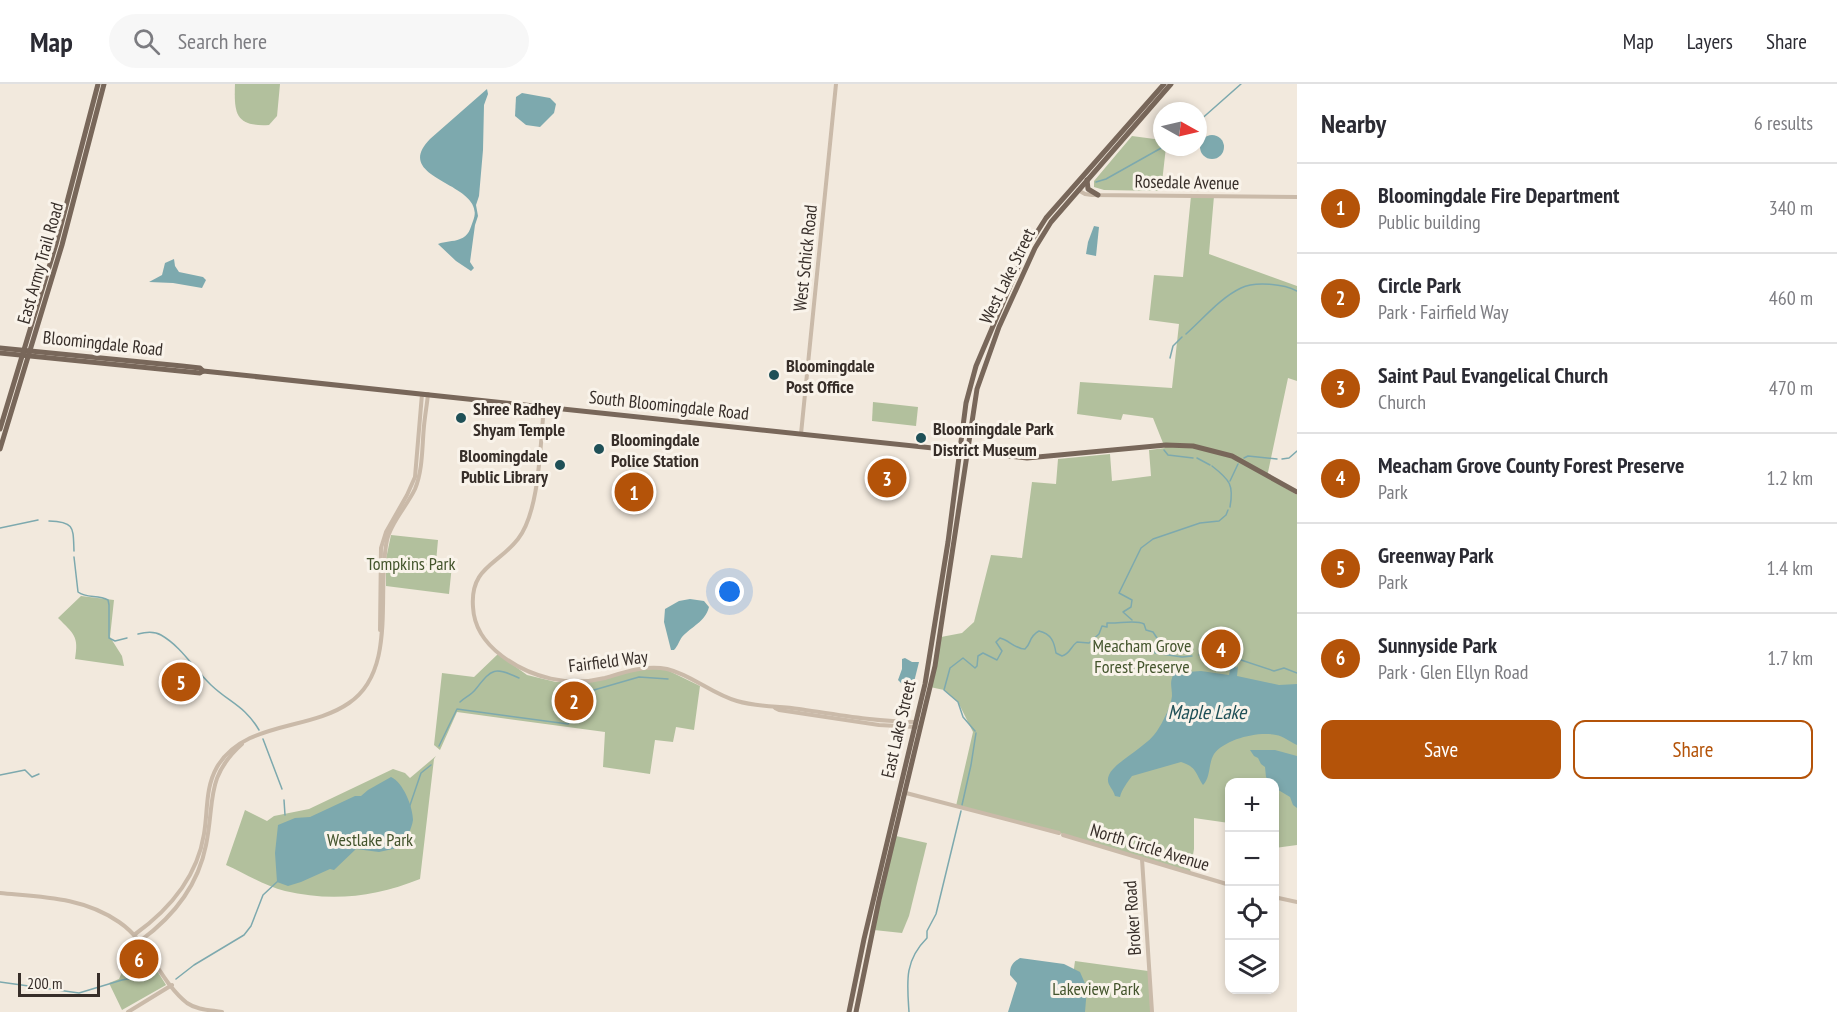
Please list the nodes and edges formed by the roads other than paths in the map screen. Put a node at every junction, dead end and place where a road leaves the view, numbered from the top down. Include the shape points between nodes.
1 (98, 84) edge
2 (104, 84) edge
3 (836, 84) edge
4 (1164, 84) edge
5 (1171, 84) edge
6 (1087, 180) junction
7 (1076, 188) junction
8 (1098, 195) junction
9 (1297, 197) edge
10 (0, 348) edge
11 (0, 353) edge
12 (26, 353) junction
13 (154, 368) joint
14 (203, 371) junction
15 (425, 394) junction
16 (544, 407) junction
17 (0, 429) edge
18 (801, 434) junction
19 (0, 449) edge
20 (959, 451) junction
21 (967, 452) junction
22 (1297, 492) edge
23 (948, 542) junction
24 (953, 552) junction
25 (918, 725) junction
26 (247, 740) junction
27 (906, 793) junction
28 (1142, 859) junction
29 (1225, 884) edge
30 (0, 893) edge
31 (1279, 898) edge
32 (1297, 902) edge
33 (134, 935) junction
34 (140, 941) junction
35 (172, 985) junction
36 (128, 1012) edge
37 (222, 1012) edge
38 (849, 1012) edge
39 (856, 1012) edge
40 (1152, 1012) edge

1 - 12 main road, East Army Trail Road
2 - 12 main road, East Army Trail Road via 62,245
3 - 18 street, West Schick Road
4 - 7 main road, West Lake Street
5 - 6 main road, West Lake Street
6 - 7 main road, West Lake Street
6 - 8 main road via 1088,189
7 - 8 street, Rosedale Avenue
7 - 20 main road, West Lake Street via 1046,218 1025,251 974,374
7 - 21 main road, West Lake Street via 1042,235 996,334 977,389
8 - 9 street, Rosedale Avenue
10 - 12 main road, Bloomingdale Road
11 - 12 main road, Bloomingdale Road
12 - 13 main road, Bloomingdale Road
12 - 14 main road, Bloomingdale Road
12 - 17 main road, East Army Trail Road
12 - 19 main road, East Army Trail Road
13 - 14 main road, South Bloomingdale Road
14 - 15 main road, South Bloomingdale Road
15 - 16 main road, South Bloomingdale Road
15 - 26 street via 415,477 381,548 381,633 372,673 351,702 326,716
16 - 18 main road, South Bloomingdale Road
16 - 25 street, Fairfield Way via 528,523 511,547 482,572 474,590 474,615 479,631 498,654 546,678 583,681 647,667 660,668 681,674 727,698 779,710 859,722
18 - 20 main road, South Bloomingdale Road
20 - 21 main road, South Bloomingdale Road
20 - 23 main road, East Lake Street
21 - 22 main road, South Bloomingdale Road via 1036,458 1166,445 1193,446 1232,456
21 - 24 main road, East Lake Street
23 - 24 main road
23 - 25 main road, East Lake Street
24 - 25 main road, East Lake Street via 935,666
25 - 27 main road, East Lake Street
25 - 38 main road, East Lake Street
26 - 33 street via 229,752 212,780 199,857 189,878 160,915
26 - 34 street via 231,754 215,782 206,845 191,888 166,919
27 - 28 street, North Circle Avenue
27 - 39 main road, East Lake Street
28 - 29 street, North Circle Avenue
28 - 40 street, Broker Road
30 - 33 street via 88,905
31 - 32 street
33 - 34 street
34 - 35 street
35 - 36 street
35 - 37 street via 194,1007

